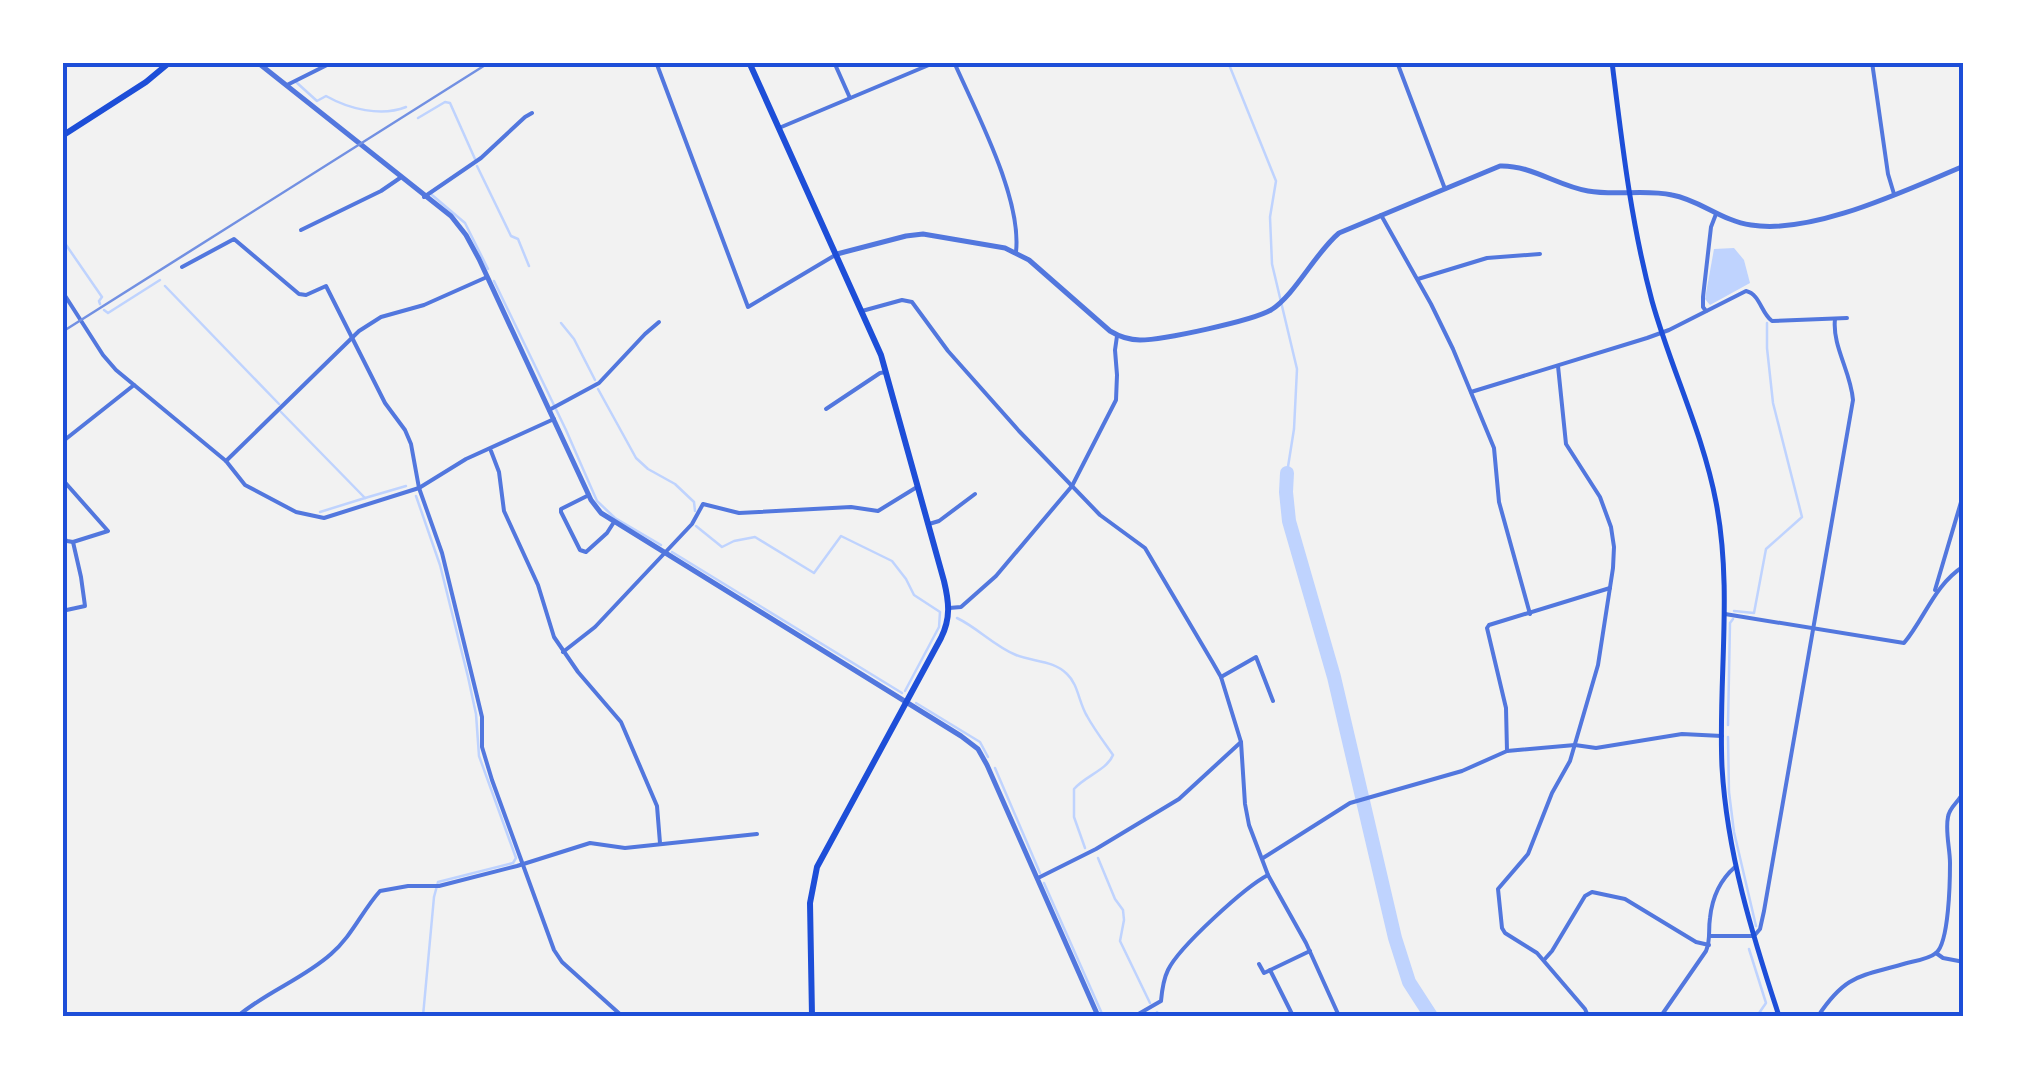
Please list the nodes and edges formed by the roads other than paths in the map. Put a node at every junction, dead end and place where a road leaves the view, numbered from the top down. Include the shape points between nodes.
1 (170, 62) edge
2 (257, 62) edge
3 (333, 62) edge
4 (656, 62) edge
5 (749, 62) edge
6 (834, 62) edge
7 (936, 62) edge
8 (954, 62) edge
9 (1398, 62) edge
10 (1612, 62) edge
11 (1872, 62) edge
12 (287, 85) junction
13 (850, 98) junction
14 (532, 113) dead end
15 (779, 128) junction
16 (62, 136) edge
17 (1964, 166) edge
18 (400, 178) junction
19 (1445, 189) junction
20 (1629, 194) junction
21 (1894, 194) junction
22 (424, 196) junction
23 (1716, 214) junction
24 (1380, 215) junction
25 (301, 230) dead end
26 (1016, 252) junction
27 (837, 254) junction
28 (1540, 254) dead end
29 (182, 267) dead end
30 (487, 277) junction
31 (1418, 279) junction
32 (62, 291) edge
33 (862, 311) junction
34 (1706, 311) junction
35 (1835, 318) junction
36 (1847, 318) dead end
37 (659, 322) dead end
38 (1662, 332) junction
39 (353, 336) junction
40 (1118, 336) junction
41 (1558, 366) junction
42 (886, 372) junction
43 (134, 385) junction
44 (1471, 392) junction
45 (826, 409) dead end
46 (550, 410) junction
47 (554, 419) junction
48 (62, 442) edge
49 (490, 449) junction
50 (226, 461) junction
51 (62, 480) edge
52 (1072, 486) junction
53 (917, 487) junction
54 (419, 488) junction
55 (1964, 492) edge
56 (975, 494) dead end
57 (589, 495) junction
58 (614, 522) junction
59 (928, 524) junction
60 (62, 536) edge
61 (73, 542) junction
62 (663, 552) junction
63 (1964, 566) edge
64 (1610, 588) junction
65 (1934, 595) junction
66 (949, 608) junction
67 (62, 612) edge
68 (1530, 614) junction
69 (1724, 614) junction
70 (1813, 629) junction
71 (562, 652) junction
72 (1221, 677) junction
73 (1273, 700) dead end
74 (906, 703) junction
75 (1722, 736) junction
76 (1241, 742) junction
77 (1575, 745) junction
78 (1507, 750) junction
79 (1964, 792) edge
80 (758, 834) dead end
81 (660, 843) junction
82 (1262, 858) junction
83 (523, 864) junction
84 (1735, 867) junction
85 (1268, 875) junction
86 (1036, 878) junction
87 (1711, 936) junction
88 (1754, 936) junction
89 (1709, 945) junction
90 (1310, 951) junction
91 (1936, 953) junction
92 (1544, 960) junction
93 (1964, 962) edge
94 (1259, 964) dead end
95 (1270, 970) junction
96 (238, 1016) edge
97 (622, 1016) edge
98 (812, 1016) edge
99 (1098, 1016) edge
100 (1135, 1016) edge
101 (1294, 1016) edge
102 (1339, 1016) edge
103 (1588, 1016) edge
104 (1661, 1016) edge
105 (1778, 1016) edge
106 (1818, 1016) edge

1 - 16 main road
2 - 12 street
3 - 12 street
4 - 27 street via 748,307
5 - 15 main road
6 - 13 street
7 - 13 street
8 - 26 street via 1006,184
9 - 19 street
10 - 20 main road
11 - 21 street
12 - 18 street
13 - 15 street
14 - 22 street
15 - 27 main road
17 - 21 street
18 - 22 street
18 - 25 street
19 - 20 street via 1509,166 1577,189
19 - 24 street
20 - 23 street via 1674,195
20 - 38 main road
21 - 23 street via 1796,224 1752,226
22 - 30 street via 462,228
23 - 34 street
24 - 31 street
24 - 40 street via 1328,243 1274,308 1171,336
26 - 27 street via 923,234
26 - 40 street
27 - 33 main road
28 - 31 street via 1487,258
29 - 39 street via 234,239 299,294 326,286
30 - 39 street via 381,317
30 - 46 street
31 - 44 street
32 - 43 street via 104,355
33 - 42 main road
33 - 52 street via 912,302
34 - 35 street via 1748,291 1772,321
34 - 38 street
35 - 36 street
35 - 70 street via 1854,400
37 - 46 street via 599,383
38 - 41 street
38 - 69 main road via 1716,503
39 - 50 street
39 - 54 street via 408,436
40 - 52 street via 1116,400
41 - 44 street
41 - 64 street via 1566,444 1611,527
42 - 45 street
42 - 53 main road
43 - 48 street
43 - 50 street
44 - 68 street via 1494,448 1503,521
46 - 47 street
47 - 49 street
47 - 57 street
49 - 54 street
49 - 71 street via 504,511
50 - 54 street via 252,490 319,518
51 - 61 street via 108,530
52 - 66 street via 996,576 961,606
52 - 72 street via 1144,548
53 - 59 main road
53 - 62 street via 878,511 739,513 703,504
54 - 83 street via 454,600 485,757
55 - 65 street
56 - 59 street
57 - 58 street
57 - 58 street via 560,512 580,550 586,552
58 - 62 street
59 - 66 main road
60 - 61 street
61 - 67 street via 85,606
62 - 71 street
62 - 74 street
63 - 65 street
64 - 68 street
64 - 77 street via 1598,666
65 - 70 street via 1904,643
66 - 74 main road via 947,626
68 - 78 street via 1489,625 1486,632 1506,708
69 - 70 street
69 - 75 main road
70 - 88 street via 1764,911
71 - 81 street via 621,722 656,806
72 - 73 street via 1256,656
72 - 76 street
74 - 86 street via 978,750
74 - 98 main road via 817,867 810,903
75 - 77 street
75 - 84 main road
76 - 82 street via 1246,814
76 - 86 street via 1179,799
77 - 78 street
77 - 92 street via 1528,854 1497,891 1505,933
78 - 82 street via 1462,772 1346,804
79 - 91 street via 1948,816 1945,926
80 - 81 street
81 - 83 street via 590,843
82 - 85 street
83 - 96 street via 439,886 380,891 334,952
83 - 97 street via 558,957
84 - 87 street via 1713,904
84 - 88 main road
85 - 90 street
85 - 100 street via 1184,948 1166,973 1162,1002
86 - 99 street
87 - 88 street
87 - 89 street
88 - 105 main road
89 - 92 street via 1625,899 1592,892
89 - 104 street
90 - 95 street
90 - 102 street
91 - 93 street
91 - 106 street via 1851,981
92 - 103 street
94 - 95 street via 1264,973
95 - 101 street

